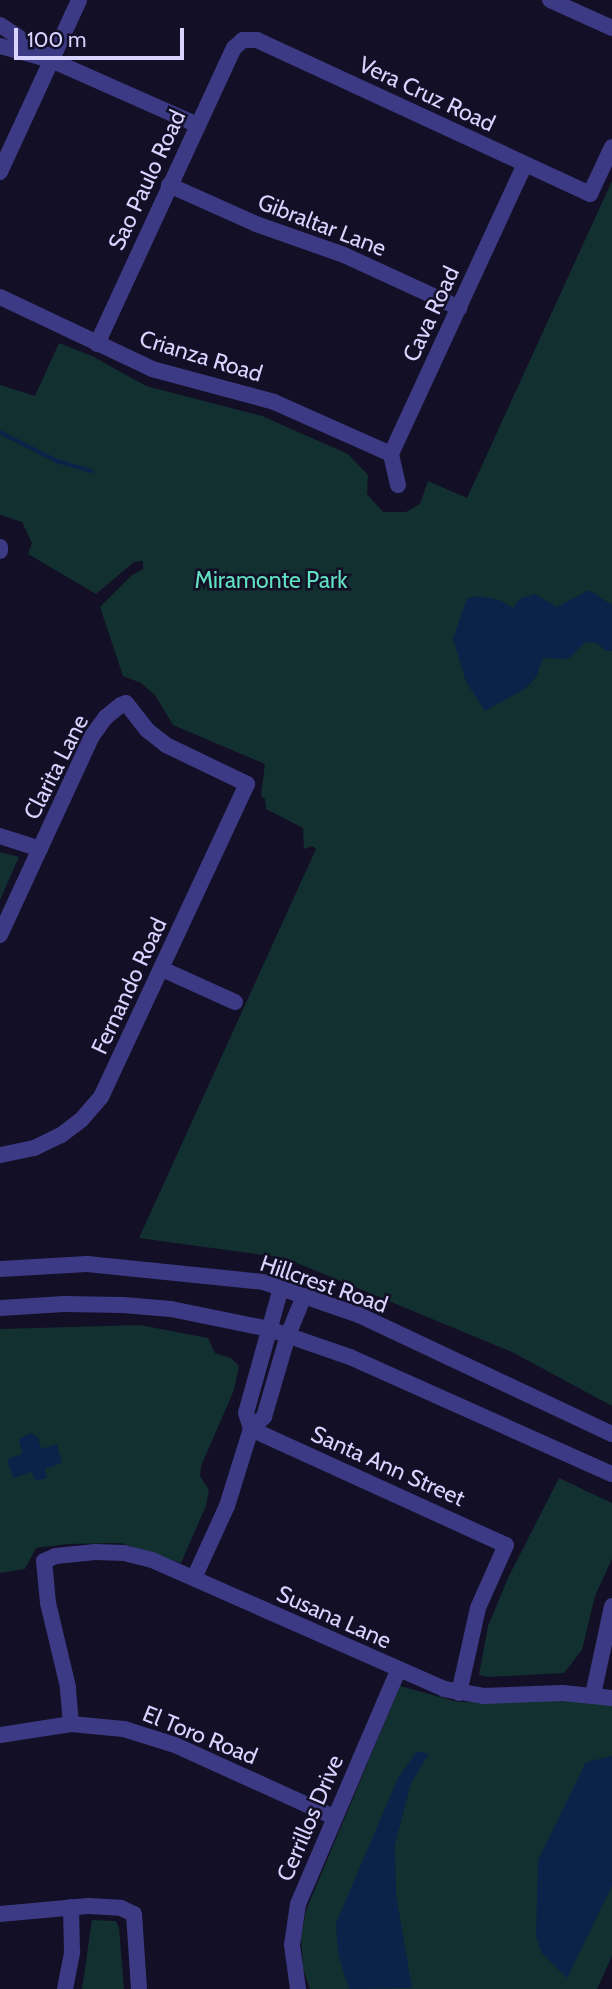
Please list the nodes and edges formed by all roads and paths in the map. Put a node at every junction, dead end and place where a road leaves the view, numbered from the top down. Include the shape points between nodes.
1 (79, 0) edge
2 (550, 0) edge
3 (0, 25) edge
4 (612, 29) edge
5 (243, 40) joint
6 (0, 46) edge
7 (51, 60) junction
8 (198, 125) junction
9 (612, 147) edge
10 (525, 164) junction
11 (0, 172) edge
12 (169, 185) junction
13 (0, 298) edge
14 (459, 308) junction
15 (97, 344) junction
16 (391, 454) junction
17 (398, 485) dead end
18 (247, 784) joint
19 (0, 836) edge
20 (40, 849) junction
21 (0, 935) edge
22 (162, 969) junction
23 (235, 1002) dead end
24 (0, 1155) edge
25 (0, 1269) edge
26 (281, 1288) junction
27 (304, 1296) junction
28 (0, 1308) edge
29 (269, 1329) junction
30 (288, 1335) junction
31 (251, 1429) junction
32 (612, 1434) edge
33 (612, 1474) edge
34 (194, 1578) junction
35 (612, 1606) edge
36 (398, 1671) junction
37 (459, 1693) junction
38 (593, 1695) junction
39 (612, 1698) edge
40 (71, 1724) junction
41 (0, 1735) edge
42 (334, 1817) junction
43 (71, 1907) junction
44 (0, 1914) edge
45 (65, 1989) edge
46 (139, 1989) edge
47 (298, 1989) edge

1 - 7 street
2 - 4 street
3 - 7 street
5 - 8 street, Sao Paulo Road via 234,48
5 - 10 street, Vera Cruz Road via 257,40
6 - 7 street
7 - 8 street
7 - 11 street
8 - 12 street, Sao Paulo Road
9 - 10 street, Vera Cruz Road via 590,194
10 - 14 street, Cava Road
12 - 14 street, Gibraltar Lane via 251,222 344,255
12 - 15 street, Sao Paulo Road
13 - 15 street, Crianza Road
14 - 16 street, Cava Road
15 - 16 street, Crianza Road via 166,373 291,408
16 - 17 street
18 - 20 street, Clarita Lane via 166,745 126,703 106,717 92,736
18 - 22 street, Fernando Road
19 - 20 street
20 - 21 street, Clarita Lane
22 - 23 street
22 - 24 street, Fernando Road via 106,1088 89,1113 53,1140
25 - 26 street, Hillcrest Road via 87,1264 263,1282
26 - 27 street, Hillcrest Road
26 - 29 street
27 - 30 street
27 - 32 street, Hillcrest Road via 359,1315
28 - 29 street via 123,1305 171,1309
29 - 30 street
29 - 31 street via 246,1413
30 - 31 street via 264,1417
30 - 33 street via 350,1357
31 - 34 street via 227,1506
31 - 37 street, Santa Ann Street via 506,1545 478,1608
34 - 36 street, Susana Lane
34 - 40 street, Susana Lane via 124,1553 81,1553 44,1562
35 - 38 street
36 - 37 street, Susana Lane
36 - 42 street, Cerrillos Drive
37 - 38 street, Susana Lane
38 - 39 street, Susana Lane
40 - 41 street, El Toro Road
40 - 42 street, El Toro Road via 115,1727 158,1738
42 - 47 street, Cerrillos Drive via 295,1918 293,1959
43 - 44 street
43 - 45 street via 72,1952
43 - 46 street via 121,1908 134,1913

